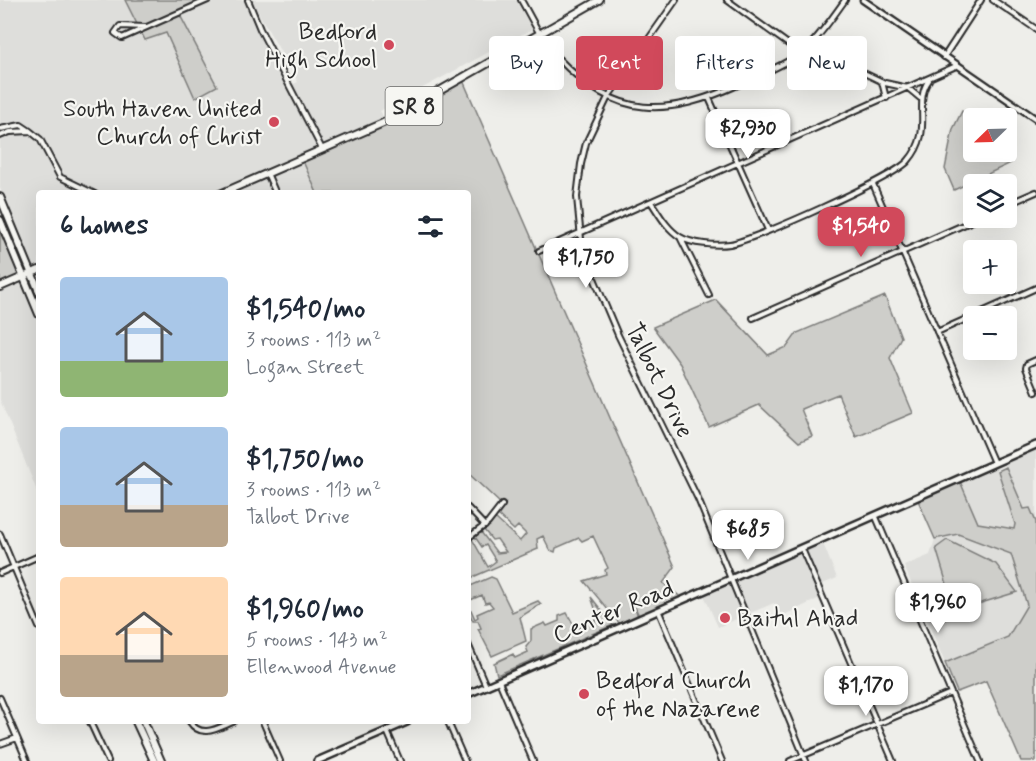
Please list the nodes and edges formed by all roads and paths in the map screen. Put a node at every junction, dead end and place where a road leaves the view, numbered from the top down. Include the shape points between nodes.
1 (208, 0) edge
2 (248, 0) edge
3 (521, 0) edge
4 (599, 0) edge
5 (676, 0) edge
6 (727, 0) edge
7 (845, 0) edge
8 (863, 0) edge
9 (981, 0) edge
10 (993, 0) edge
11 (145, 27) junction
12 (1036, 29) edge
13 (540, 33) junction
14 (816, 36) edge
15 (787, 41) edge
16 (944, 57) junction
17 (787, 60) edge
18 (956, 66) junction
19 (867, 76) edge
20 (929, 79) junction
21 (882, 82) junction
22 (908, 88) junction
23 (609, 97) junction
24 (709, 98) junction
25 (921, 98) junction
26 (886, 99) junction
27 (1036, 119) edge
28 (0, 129) edge
29 (30, 131) junction
30 (0, 136) edge
31 (323, 150) junction
32 (738, 164) junction
33 (267, 173) junction
34 (873, 183) junction
35 (87, 190) edge
36 (229, 190) edge
37 (274, 190) edge
38 (1036, 192) edge
39 (0, 197) edge
40 (1017, 200) edge
41 (651, 202) junction
42 (0, 220) edge
43 (963, 225) edge
44 (768, 230) junction
45 (580, 234) junction
46 (681, 238) junction
47 (699, 242) junction
48 (539, 251) dead end
49 (903, 252) junction
50 (689, 253) junction
51 (36, 272) edge
52 (24, 277) junction
53 (0, 287) edge
54 (1036, 288) edge
55 (709, 295) dead end
56 (36, 307) edge
57 (753, 318) dead end
58 (937, 332) junction
59 (1036, 360) edge
60 (1036, 392) edge
61 (1036, 445) edge
62 (994, 464) junction
63 (502, 505) dead end
64 (471, 511) edge
65 (876, 516) junction
66 (485, 526) junction
67 (0, 534) edge
68 (471, 536) edge
69 (802, 549) junction
70 (36, 557) edge
71 (14, 567) junction
72 (0, 573) edge
73 (731, 581) junction
74 (659, 612) junction
75 (36, 620) edge
76 (471, 651) edge
77 (498, 680) junction
78 (486, 686) junction
79 (471, 693) edge
80 (951, 693) junction
81 (0, 698) edge
82 (91, 724) edge
83 (137, 724) edge
84 (145, 724) edge
85 (192, 724) edge
86 (227, 724) edge
87 (264, 724) edge
88 (403, 724) edge
89 (449, 724) edge
90 (876, 724) junction
91 (387, 731) junction
92 (17, 738) junction
93 (0, 744) edge
94 (804, 755) junction
95 (27, 761) edge
96 (108, 761) edge
97 (154, 761) edge
98 (161, 761) edge
99 (280, 761) edge
100 (317, 761) edge
101 (400, 761) edge
102 (465, 761) edge
103 (533, 761) edge
104 (722, 761) edge
105 (790, 761) edge
106 (807, 761) edge
107 (893, 761) edge
108 (980, 761) edge

1 - 11 street
2 - 31 street
3 - 13 street
4 - 13 main road, SR 8
5 - 23 street, Talbot Drive
6 - 15 street
7 - 14 street
8 - 16 street
9 - 16 street
10 - 12 street
11 - 11 street via 120,26 115,33 122,38
13 - 23 street via 558,58
13 - 31 main road, SR 8 via 383,123
16 - 18 street
17 - 24 street
18 - 20 street
18 - 27 street
19 - 21 street
20 - 22 street
20 - 25 street
21 - 22 street
21 - 26 street
22 - 25 street
22 - 26 street
23 - 24 street via 663,109
23 - 45 street, Talbot Drive via 595,121 581,164 577,208
24 - 32 street
25 - 34 street via 923,125 913,154 898,170
26 - 32 street
28 - 29 street via 21,125
29 - 30 street
29 - 35 street via 40,139 60,177
31 - 33 main road, SR 8
32 - 41 street
32 - 44 street
33 - 36 main road, SR 8
33 - 37 street
34 - 44 street
34 - 49 street
38 - 40 street
39 - 51 main road
41 - 45 street
41 - 46 street
42 - 52 main road
43 - 49 street
44 - 47 street via 726,245
45 - 48 street
45 - 73 street, Talbot Drive via 588,264 618,335 698,499
46 - 47 street
46 - 50 street
47 - 50 street
49 - 57 street
49 - 58 street
50 - 55 street
51 - 52 main road
52 - 53 main road
52 - 56 main road
54 - 58 street
58 - 62 street
59 - 60 street via 1026,368
61 - 62 main road, Center Road
62 - 65 main road, Center Road
63 - 66 street
64 - 66 street
65 - 69 main road, Center Road
65 - 80 street
66 - 68 street
67 - 71 street
69 - 73 main road, Center Road
69 - 90 street
70 - 71 street
71 - 72 street
71 - 75 street
73 - 74 main road, Center Road
73 - 94 street, Talbot Drive
74 - 77 main road, Center Road
74 - 104 street
76 - 78 street
77 - 78 main road, Center Road
77 - 103 street
78 - 79 main road, Center Road
80 - 90 street
80 - 108 street
81 - 92 street
82 - 96 street
83 - 97 main road
84 - 98 main road
85 - 86 street via 204,732
87 - 99 street
88 - 91 main road
89 - 102 street
90 - 94 street
90 - 107 street
91 - 100 main road
91 - 101 street
92 - 93 street
92 - 95 street
94 - 105 street
94 - 106 street, Talbot Drive

